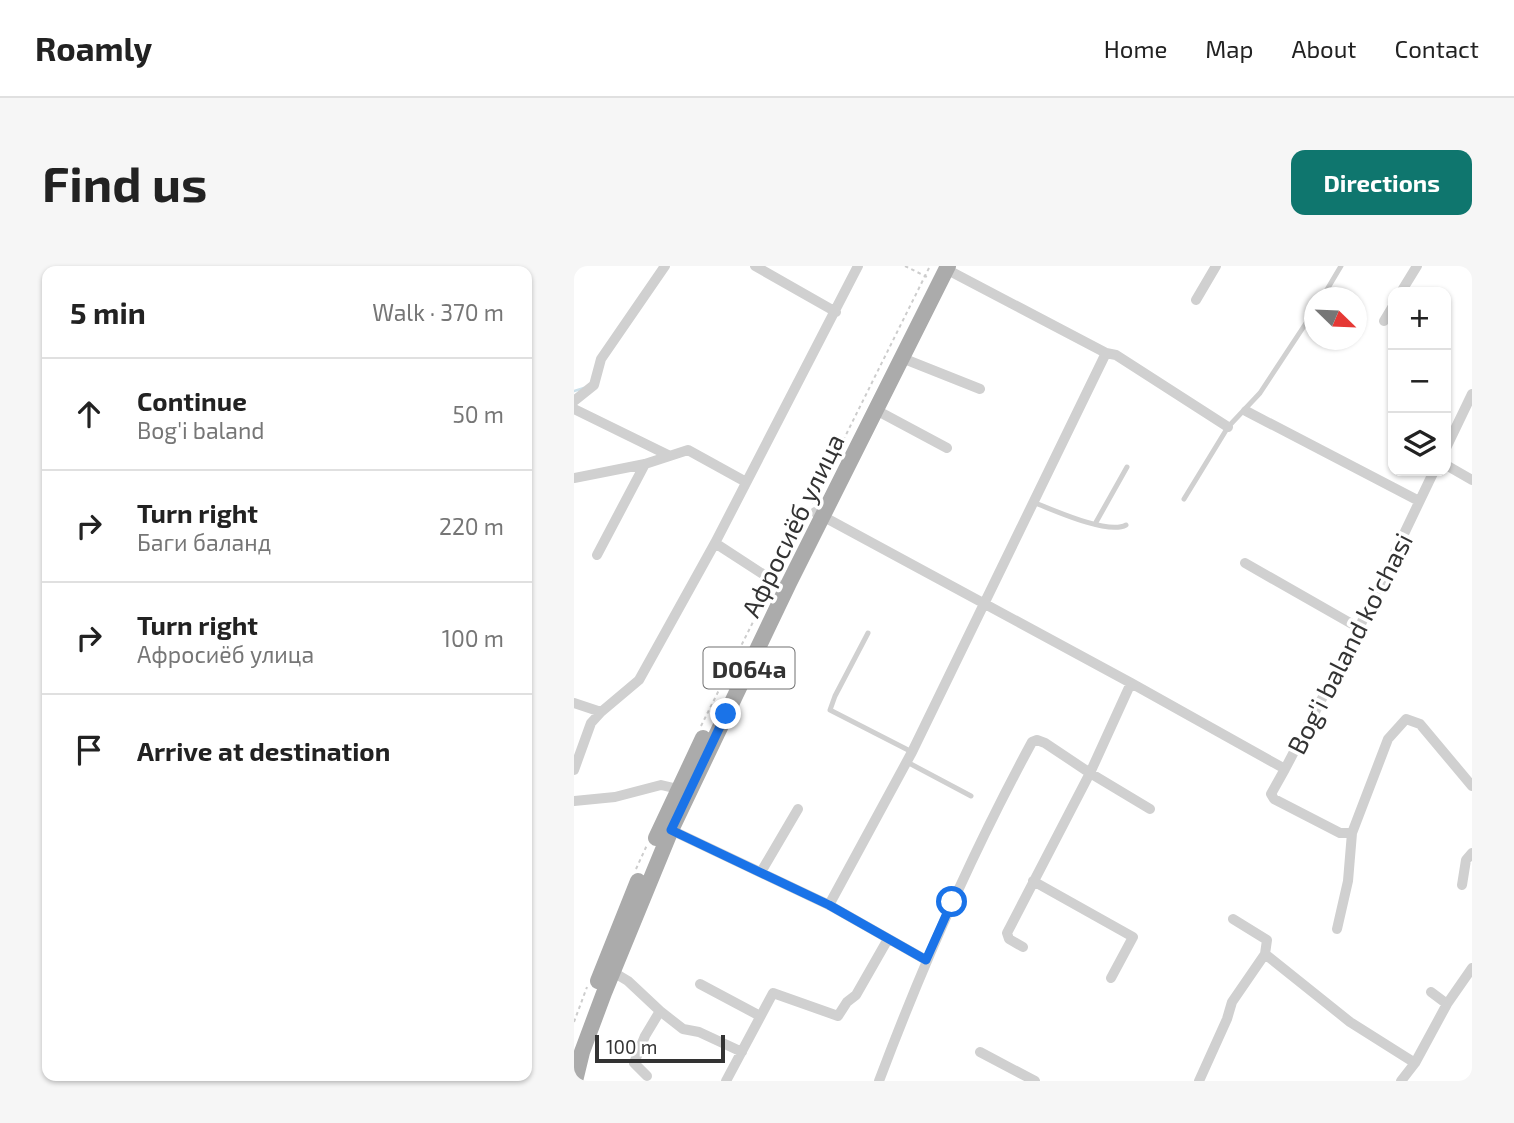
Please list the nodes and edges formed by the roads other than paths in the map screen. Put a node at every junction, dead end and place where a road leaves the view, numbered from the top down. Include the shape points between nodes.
1 (665, 266) edge
2 (755, 266) edge
3 (858, 266) edge
4 (1216, 266) edge
5 (1341, 266) edge
6 (1417, 266) edge
7 (937, 270) edge
8 (1329, 287) edge
9 (1404, 287) edge
10 (1196, 300) dead end
11 (836, 312) junction
12 (1388, 314) edge
13 (1384, 321) dead end
14 (1304, 327) edge
15 (1106, 353) junction
16 (902, 358) junction
17 (980, 389) dead end
18 (1472, 394) edge
19 (574, 401) edge
20 (574, 409) edge
21 (876, 410) junction
22 (1246, 411) junction
23 (1228, 427) junction
24 (1451, 437) edge
25 (947, 448) dead end
26 (668, 455) junction
27 (645, 464) junction
28 (1127, 467) dead end
29 (1451, 468) edge
30 (1432, 476) edge
31 (574, 478) edge
32 (1472, 480) edge
33 (746, 482) junction
34 (1184, 499) dead end
35 (1419, 501) junction
36 (1033, 502) junction
37 (819, 514) junction
38 (1095, 524) junction
39 (1126, 525) dead end
40 (715, 543) junction
41 (597, 555) dead end
42 (1245, 563) dead end
43 (776, 583) junction
44 (984, 602) junction
45 (1359, 628) junction
46 (868, 633) dead end
47 (743, 668) junction
48 (1131, 683) junction
49 (574, 703) edge
50 (722, 711) junction
51 (601, 712) junction
52 (909, 757) junction
53 (574, 767) edge
54 (1285, 769) junction
55 (1090, 773) junction
56 (1472, 786) edge
57 (678, 789) junction
58 (971, 796) dead end
59 (574, 801) edge
60 (798, 809) dead end
61 (1150, 809) dead end
62 (671, 830) junction
63 (1352, 833) junction
64 (1472, 853) edge
65 (761, 872) junction
66 (1033, 881) junction
67 (1462, 885) dead end
68 (829, 905) junction
69 (1233, 919) dead end
70 (1337, 929) dead end
71 (888, 939) junction
72 (1023, 947) dead end
73 (1265, 954) junction
74 (926, 960) junction
75 (1472, 968) edge
76 (613, 972) junction
77 (1111, 978) dead end
78 (700, 984) dead end
79 (1431, 992) dead end
80 (1447, 1004) junction
81 (660, 1011) junction
82 (760, 1016) junction
83 (574, 1052) edge
84 (742, 1052) junction
85 (980, 1052) dead end
86 (1415, 1062) junction
87 (647, 1076) dead end
88 (575, 1081) edge
89 (726, 1081) edge
90 (879, 1081) edge
91 (1035, 1081) edge
92 (1199, 1081) edge
93 (1401, 1081) edge

1 - 19 street via 601,359 594,384
2 - 11 street
3 - 11 street
4 - 10 street
5 - 8 lane
6 - 9 street
7 - 15 street
7 - 16 main road, Афросиёб улица / D064a
7 - 37 main road, Афросиёб улица / D064a
11 - 33 street
12 - 13 street
14 - 22 lane
15 - 23 street
15 - 36 street
16 - 17 street
16 - 21 main road, Афросиёб улица / D064a
18 - 24 street
20 - 26 street
21 - 25 street
21 - 37 main road, Афросиёб улица / D064a
22 - 23 lane
22 - 35 street
23 - 34 lane
26 - 27 street
26 - 33 street via 688,450
27 - 31 street
27 - 41 street
28 - 38 lane
29 - 32 street
30 - 35 street, Bog'i baland ko'chasi
33 - 40 street
35 - 45 street, Bog'i baland ko'chasi
36 - 38 lane
36 - 44 street
37 - 43 main road, Афросиёб улица / D064a
37 - 44 street, Bog'i baland ko'chasi
37 - 47 main road, Афросиёб улица / D064a
38 - 39 lane via 1120,529
40 - 43 street
40 - 51 street via 639,680
42 - 45 street
43 - 47 main road, Афросиёб улица / D064a
44 - 48 street, Bog'i baland ko'chasi
44 - 52 street
45 - 54 street, Bog'i baland ko'chasi
46 - 52 lane via 830,710
47 - 50 main road, Афросиёб улица / D064a
48 - 54 street, Bog'i baland ko'chasi
48 - 55 street
49 - 51 street
50 - 57 main road, Афросиёб улица / D064a
50 - 62 main road, Афросиёб улица / D064a
51 - 53 street via 591,723
52 - 58 lane
52 - 68 street
54 - 63 street via 1271,794 1274,799 1340,832
55 - 61 street
55 - 66 street
55 - 74 street via 1045,743 1032,742
56 - 63 street via 1420,724 1406,719 1388,739
57 - 59 street via 661,785
57 - 83 main road, Афросиёб улица / D064a via 615,936
60 - 65 street
62 - 65 street
62 - 76 main road, Афросиёб улица / D064a
63 - 70 street
64 - 67 street via 1466,860
65 - 68 street
66 - 72 street via 1007,933
66 - 77 street via 1133,937
68 - 71 street
69 - 73 street via 1267,940
71 - 74 street
71 - 82 street via 856,995 838,1016 773,993
73 - 86 street via 1350,1022
73 - 92 street via 1232,1002
74 - 90 street
75 - 80 street
76 - 81 street
76 - 88 main road, Афросиёб улица / D064a
78 - 82 street
79 - 80 street
80 - 86 street
81 - 84 street via 683,1029
81 - 87 street via 634,1063
82 - 84 street
84 - 89 street
85 - 91 street
86 - 93 street

